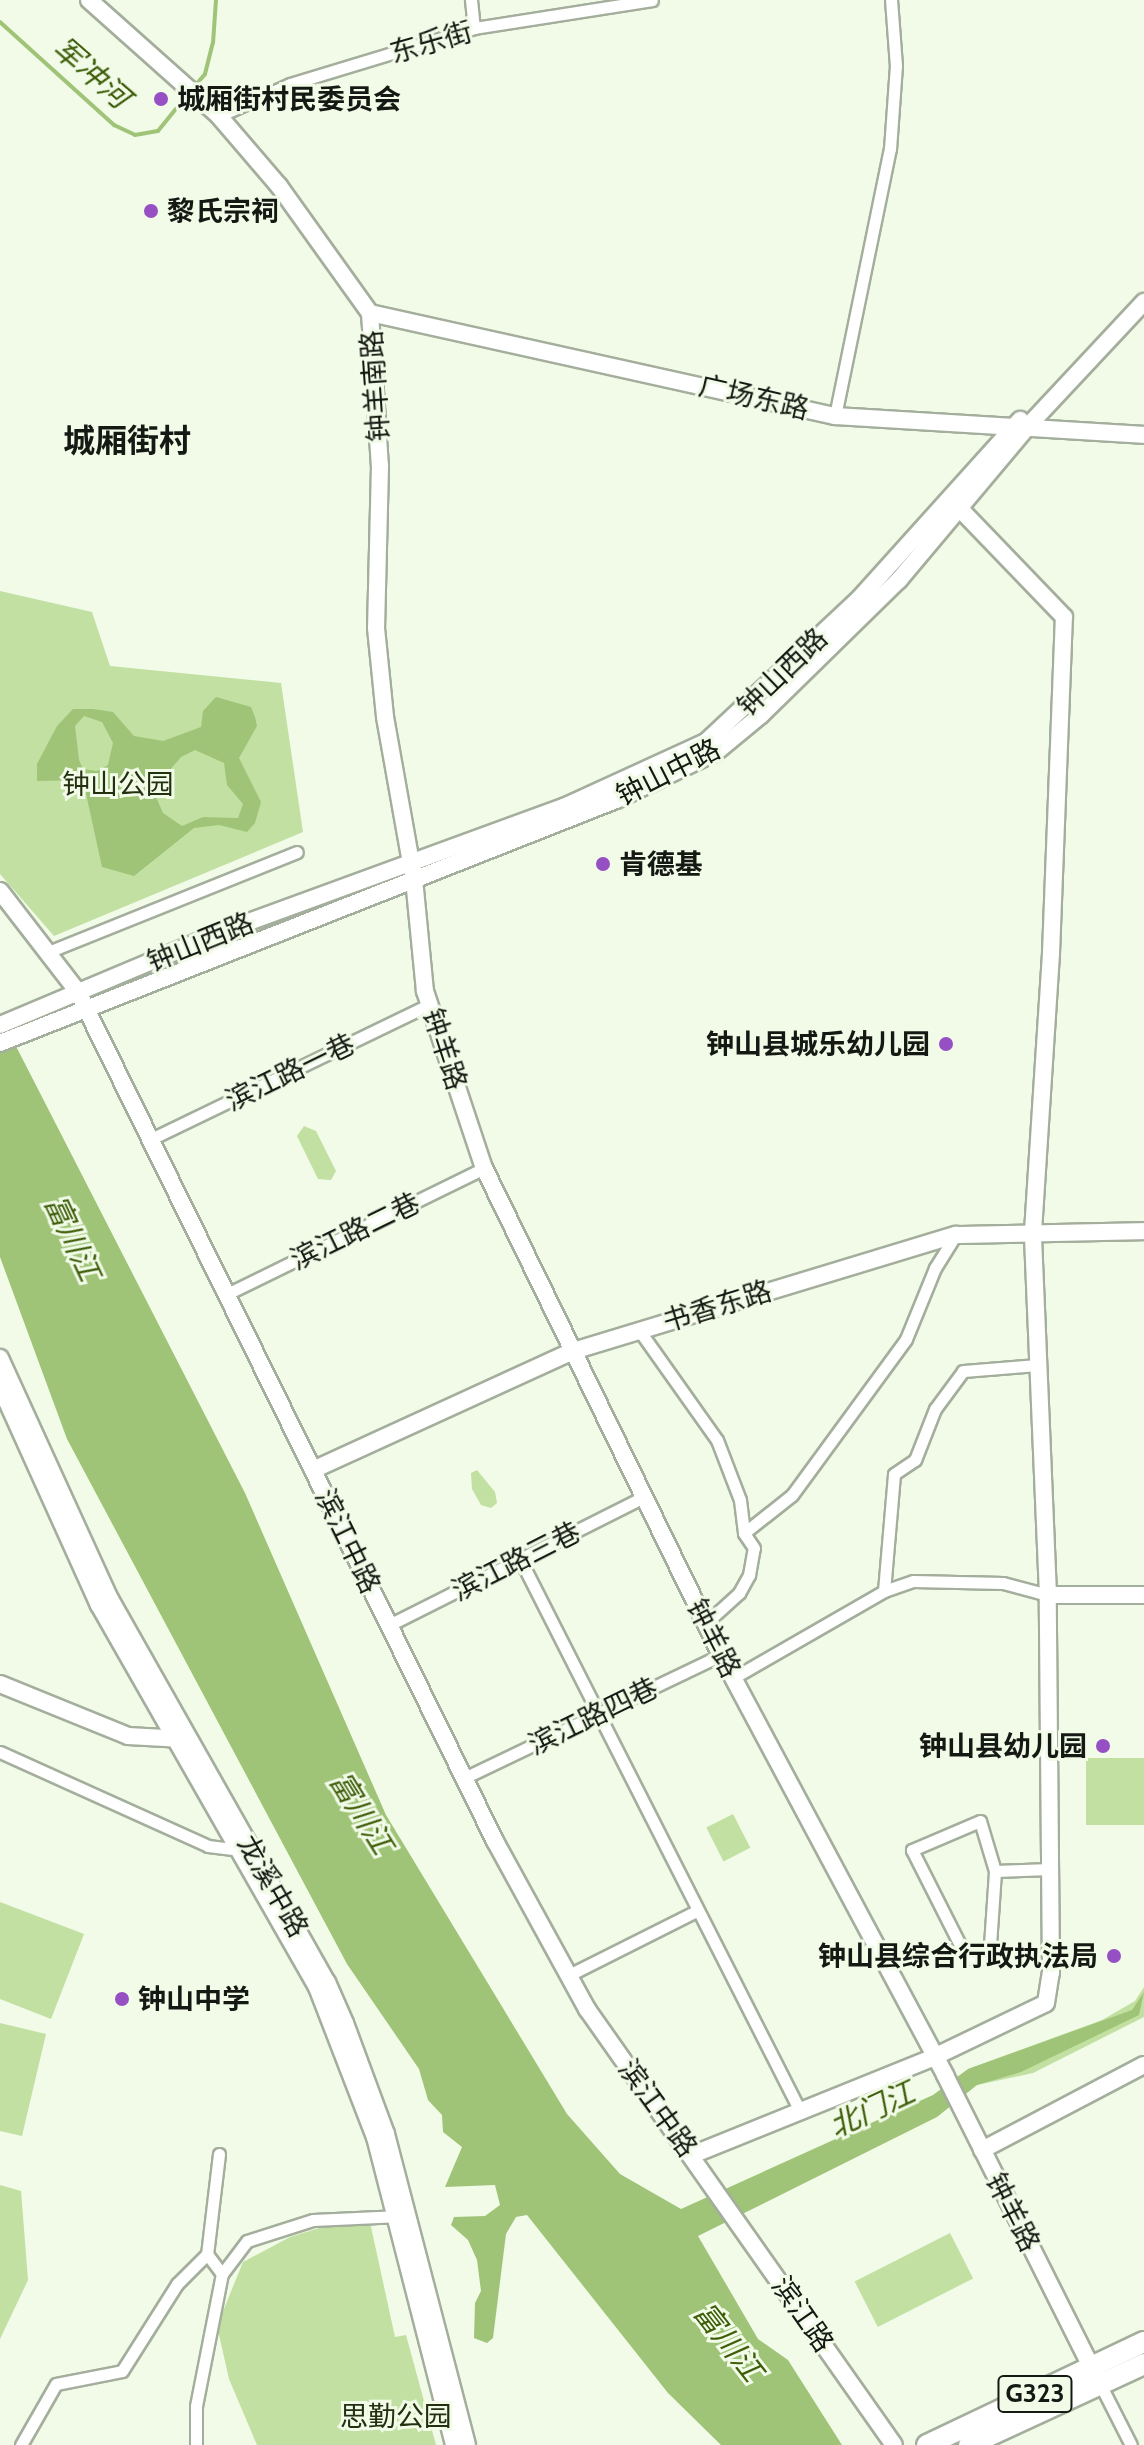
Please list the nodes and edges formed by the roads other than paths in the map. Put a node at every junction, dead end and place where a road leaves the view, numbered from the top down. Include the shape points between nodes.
1 (89, 0) edge
2 (471, 0) edge
3 (652, 0) edge
4 (891, 0) edge
5 (474, 28) junction
6 (219, 116) junction
7 (1144, 288) edge
8 (1144, 302) edge
9 (370, 313) junction
10 (835, 416) junction
11 (1022, 425) junction
12 (1144, 435) edge
13 (961, 510) junction
14 (297, 852) dead end
15 (412, 872) junction
16 (0, 891) edge
17 (48, 952) junction
18 (78, 992) junction
19 (430, 1004) junction
20 (88, 1011) junction
21 (0, 1025) edge
22 (0, 1043) edge
23 (151, 1139) junction
24 (484, 1168) junction
25 (1144, 1231) edge
26 (1033, 1232) junction
27 (956, 1235) junction
28 (227, 1294) junction
29 (639, 1330) junction
30 (573, 1351) junction
31 (0, 1358) edge
32 (1038, 1365) junction
33 (0, 1386) edge
34 (313, 1470) junction
35 (644, 1497) junction
36 (744, 1533) junction
37 (520, 1559) junction
38 (884, 1591) junction
39 (1048, 1595) junction
40 (1144, 1595) edge
41 (706, 1623) junction
42 (389, 1625) junction
43 (721, 1655) junction
44 (733, 1678) junction
45 (0, 1684) edge
46 (598, 1714) junction
47 (183, 1740) junction
48 (0, 1752) edge
49 (464, 1778) junction
50 (239, 1850) junction
51 (1050, 1869) junction
52 (995, 1871) junction
53 (698, 1910) junction
54 (569, 1975) junction
55 (934, 2057) junction
56 (1144, 2065) edge
57 (800, 2111) junction
58 (982, 2150) junction
59 (219, 2154) dead end
60 (692, 2155) junction
61 (711, 2182) joint
62 (401, 2216) junction
63 (207, 2254) junction
64 (222, 2274) junction
65 (1144, 2342) edge
66 (1144, 2364) edge
67 (1096, 2375) junction
68 (21, 2445) edge
69 (196, 2445) edge
70 (454, 2445) edge
71 (467, 2445) edge
72 (894, 2445) edge
73 (927, 2445) edge
74 (969, 2445) edge
75 (1131, 2445) edge

1 - 6 street, 钟羊南路
2 - 5 street
3 - 5 street, 东乐街
4 - 10 street via 896,66 890,149
5 - 6 street, 东乐街 via 290,84
6 - 9 street, 钟羊南路 via 279,186
7 - 11 street, 钟山西路
8 - 11 street, 钟山中路
9 - 10 street, 广场东路
9 - 15 street, 钟羊南路 via 380,466 376,628 385,717
10 - 11 street, 广场东路
11 - 12 street, 广场东路
11 - 13 street, 钟山中路
11 - 15 street, 钟山西路 via 859,599 706,742
13 - 15 street, 钟山中路 via 899,580 716,752 616,800
13 - 26 street via 1064,617
14 - 17 street
15 - 18 street, 钟山西路 via 224,931
15 - 19 street, 钟羊路
15 - 20 street, 钟山中路
16 - 17 street, 滨江中路
17 - 18 street, 滨江中路
18 - 20 street, 滨江中路
18 - 21 street, 钟山西路
19 - 23 street, 滨江路一巷
19 - 24 street, 钟羊路
20 - 22 street, 钟山中路
20 - 23 street, 滨江中路
23 - 28 street, 滨江中路
24 - 28 street, 滨江路二巷
24 - 30 street, 钟羊路
25 - 26 street, 书香东路
26 - 27 street, 书香东路
26 - 32 street
27 - 29 street, 书香东路
27 - 36 street via 935,1268 906,1339 792,1495
28 - 34 street, 滨江中路
29 - 30 street, 书香东路
29 - 36 street via 717,1440 740,1500
30 - 34 street, 书香东路
30 - 35 street, 钟羊路
31 - 47 street, 龙溪中路 via 110,1599
32 - 38 street via 963,1371 935,1409 915,1460 894,1474
32 - 39 street
33 - 47 street, 龙溪中路 via 99,1605
34 - 42 street, 滨江中路
35 - 37 street, 滨江路三巷
35 - 41 street, 钟羊路
36 - 41 street via 754,1548 749,1575 739,1593
37 - 42 street, 滨江路三巷
37 - 46 street
38 - 39 street via 913,1581 1003,1583
38 - 44 street
39 - 40 street
39 - 51 street
41 - 43 street, 钟羊路
42 - 49 street, 滨江中路
43 - 44 street, 钟羊路
43 - 46 street, 滨江路四巷
44 - 55 street, 钟羊路
45 - 47 street via 128,1736
46 - 49 street, 滨江路四巷
46 - 53 street
47 - 50 street, 龙溪中路
47 - 62 street, 龙溪中路 via 327,1982 386,2134
48 - 50 street via 208,1846
49 - 54 street, 滨江中路
50 - 62 street, 龙溪中路 via 334,2027
51 - 52 street
51 - 55 street via 1051,1973 1046,2003
52 - 52 street via 990,1945 981,1958 972,1958 962,1949 912,1850 980,1821
53 - 54 street
53 - 57 street
54 - 60 street, 滨江中路
55 - 57 street
55 - 58 street, 钟羊路
56 - 58 street
57 - 60 street
58 - 67 street, 钟羊路
59 - 63 street
60 - 61 street, 滨江中路
61 - 72 street, 滨江路
62 - 64 street via 313,2220 247,2241
62 - 70 street, 龙溪中路
62 - 71 street, 龙溪中路
63 - 64 street
63 - 68 street via 177,2284 122,2371 56,2384
64 - 69 street via 196,2406
65 - 67 highway, G323
66 - 67 highway, G323
67 - 73 highway, G323
67 - 74 highway, G323
67 - 75 street

